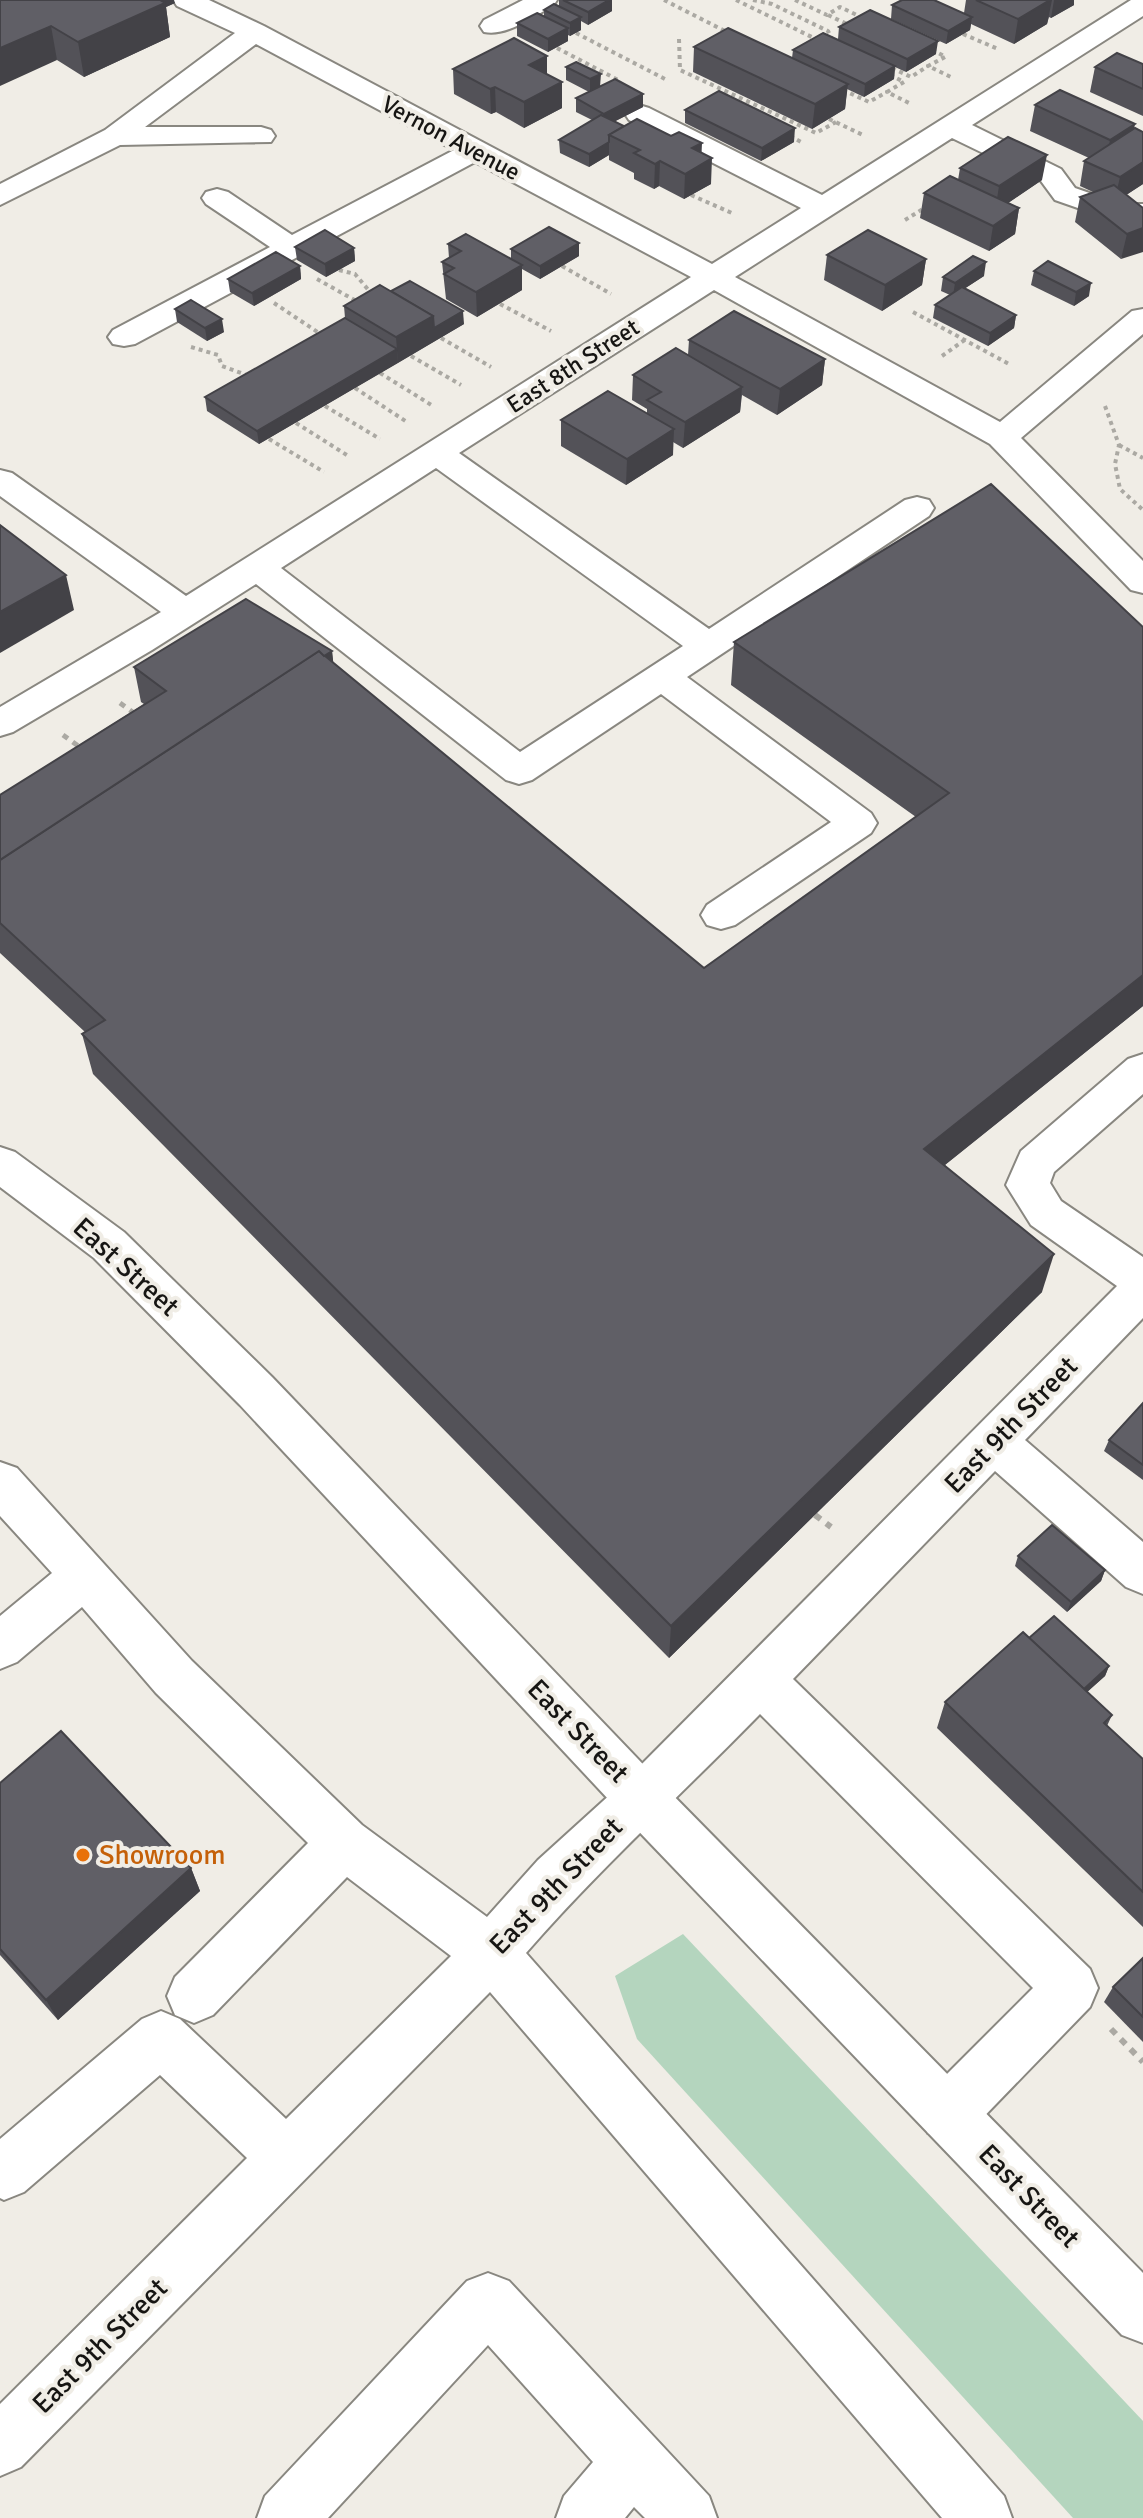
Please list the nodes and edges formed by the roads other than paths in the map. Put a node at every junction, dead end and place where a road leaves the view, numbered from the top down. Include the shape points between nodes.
1 (187, 0) edge
2 (543, 0) edge
3 (1132, 4) edge
4 (494, 26) dead end
5 (254, 32) junction
6 (639, 114) dead end
7 (950, 126) junction
8 (115, 136) junction
9 (261, 136) dead end
10 (474, 151) junction
11 (0, 196) edge
12 (217, 198) dead end
13 (822, 208) junction
14 (1143, 213) edge
15 (283, 253) junction
16 (713, 277) junction
17 (1143, 318) edge
18 (124, 337) dead end
19 (1002, 437) junction
20 (437, 453) junction
21 (0, 480) edge
22 (917, 508) dead end
23 (257, 567) junction
24 (1143, 582) edge
25 (186, 613) junction
26 (708, 646) junction
27 (662, 677) junction
28 (0, 723) edge
29 (721, 915) dead end
30 (1143, 1070) edge
31 (0, 1164) edge
32 (1143, 1281) edge
33 (1143, 1289) edge
34 (995, 1442) junction
35 (0, 1483) edge
36 (1143, 1572) edge
37 (85, 1575) junction
38 (0, 1646) edge
39 (760, 1680) junction
40 (642, 1799) junction
41 (344, 1843) junction
42 (491, 1953) junction
43 (194, 1996) dead end
44 (948, 2113) junction
45 (287, 2158) junction
46 (1, 2172) edge
47 (1143, 2314) edge
48 (0, 2446) edge
49 (633, 2461) junction
50 (287, 2518) edge
51 (586, 2518) edge
52 (687, 2518) edge
53 (982, 2518) edge

1 - 5 street, Vernon Avenue
2 - 4 street
3 - 7 street, East 8th Street via 1038,86
5 - 8 street
5 - 10 street, Vernon Avenue
6 - 13 street
7 - 13 street, East 8th Street
7 - 14 street via 1051,175 1065,194 1118,213
8 - 9 street
8 - 11 street
10 - 15 street
10 - 16 street, Vernon Avenue
12 - 15 street
13 - 16 street, East 8th Street
15 - 18 street
16 - 19 street, Vernon Avenue
16 - 20 street, East 8th Street
17 - 19 street
19 - 24 street, Vernon Avenue
20 - 23 street, East 8th Street
20 - 26 street
21 - 25 street
22 - 26 street
23 - 25 street, East 8th Street
23 - 27 street via 519,771
25 - 28 street, East 8th Street
26 - 27 street
27 - 29 street via 858,823
30 - 32 street via 1036,1163 1028,1185 1046,1213
31 - 40 street, East Street via 120,1256 256,1391
33 - 34 street, East 9th Street
34 - 36 street
34 - 39 street, East 9th Street
35 - 37 street
37 - 38 street
37 - 41 street via 174,1677
39 - 40 street, East 9th Street
39 - 44 street via 1071,1988
40 - 42 street, East 9th Street via 557,1878
40 - 44 street, East Street
41 - 42 street
41 - 43 street
42 - 45 street, East 9th Street
42 - 53 street
44 - 47 street, East Street
45 - 46 street via 161,2038
45 - 48 street, East 9th Street
49 - 50 street via 488,2302
49 - 51 street
49 - 52 street

